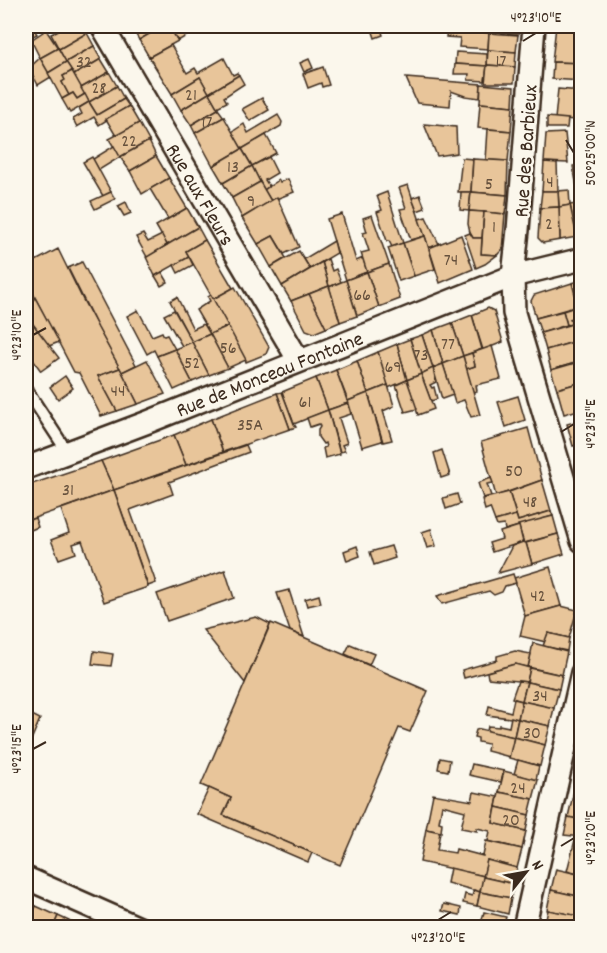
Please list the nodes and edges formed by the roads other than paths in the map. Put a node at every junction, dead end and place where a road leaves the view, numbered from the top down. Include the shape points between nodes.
1 (102, 26) edge
2 (534, 26) edge
3 (582, 259) edge
4 (513, 276) junction
5 (299, 361) junction
6 (26, 389) edge
7 (68, 453) junction
8 (26, 468) edge
9 (582, 541) edge
10 (582, 673) edge
11 (26, 878) edge
12 (139, 927) edge
13 (524, 927) edge

1 - 5 street, Rue aux Fleurs
2 - 4 street, Rue des Barbieux
3 - 4 street, Rue de Monceau Fontaine
4 - 5 street, Rue de Monceau Fontaine
4 - 9 street, Rue des Barbieux via 514,313
5 - 7 street, Rue de Monceau Fontaine
6 - 7 lane
7 - 8 street, Rue de Monceau Fontaine
10 - 13 street
11 - 12 street

